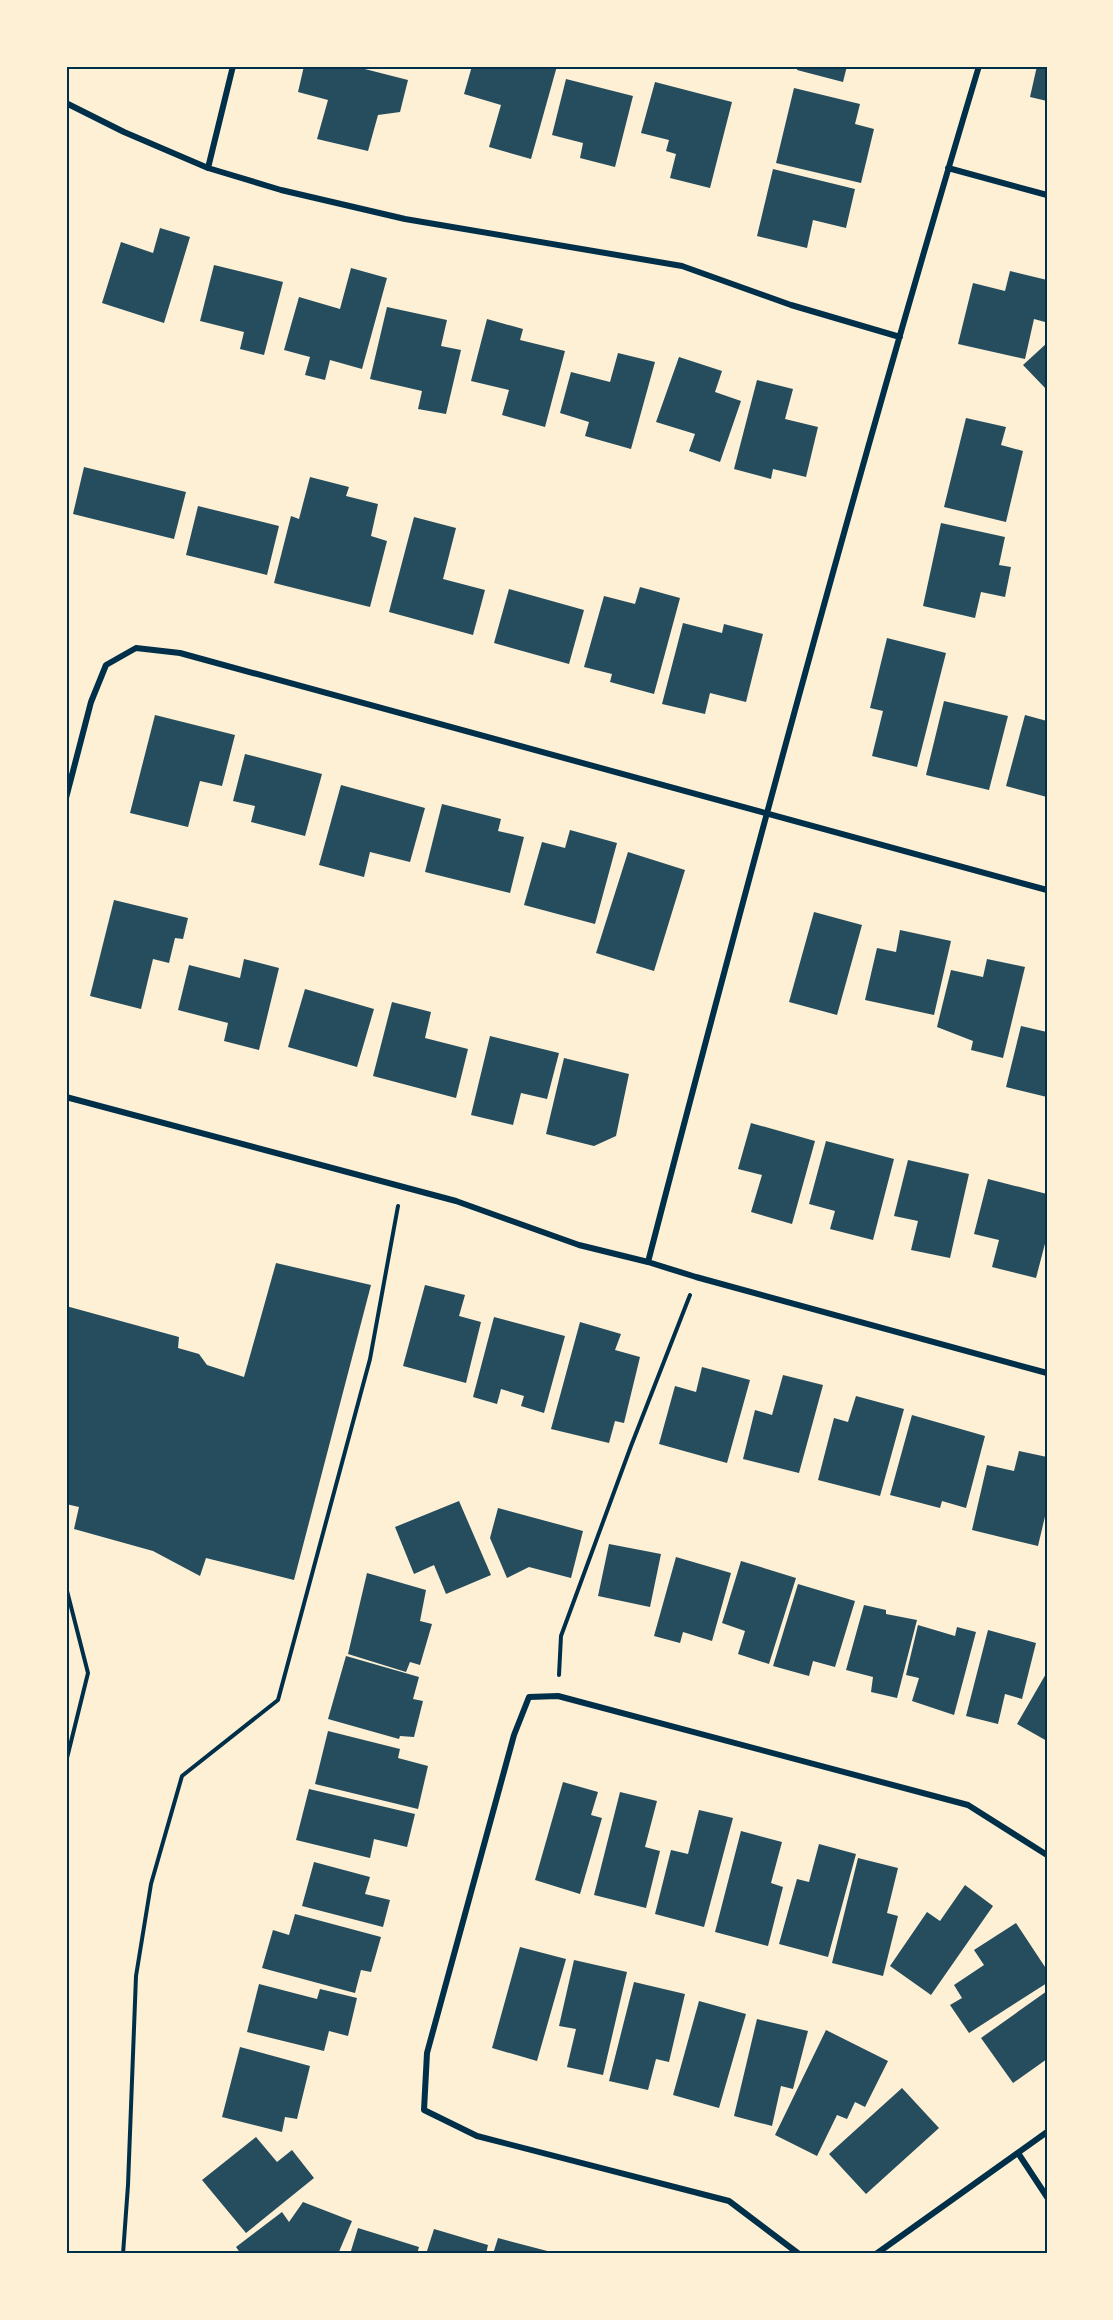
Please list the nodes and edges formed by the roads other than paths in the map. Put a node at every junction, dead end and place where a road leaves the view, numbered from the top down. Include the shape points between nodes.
1 (233, 66) edge
2 (979, 66) edge
3 (66, 103) edge
4 (208, 168) junction
5 (948, 168) junction
6 (1047, 195) edge
7 (900, 337) junction
8 (66, 798) edge
9 (768, 812) junction
10 (1047, 890) edge
11 (66, 1097) edge
12 (648, 1262) junction
13 (1047, 1372) edge
14 (1047, 1855) edge
15 (1047, 2132) edge
16 (1018, 2153) junction
17 (1047, 2197) edge
18 (799, 2254) edge
19 (876, 2254) edge

1 - 4 street
2 - 5 street
3 - 4 street
4 - 7 street via 281,190 405,219 682,266 791,305
5 - 6 street
5 - 7 street
7 - 9 street
8 - 9 street via 91,702 106,665 136,648 180,653
9 - 10 street
9 - 12 street
11 - 12 street via 456,1201 579,1245
12 - 13 street
14 - 18 street via 968,1805 558,1696 529,1697 514,1735 427,2053 424,2110 477,2136 729,2201
15 - 16 street
16 - 17 street
16 - 19 street

